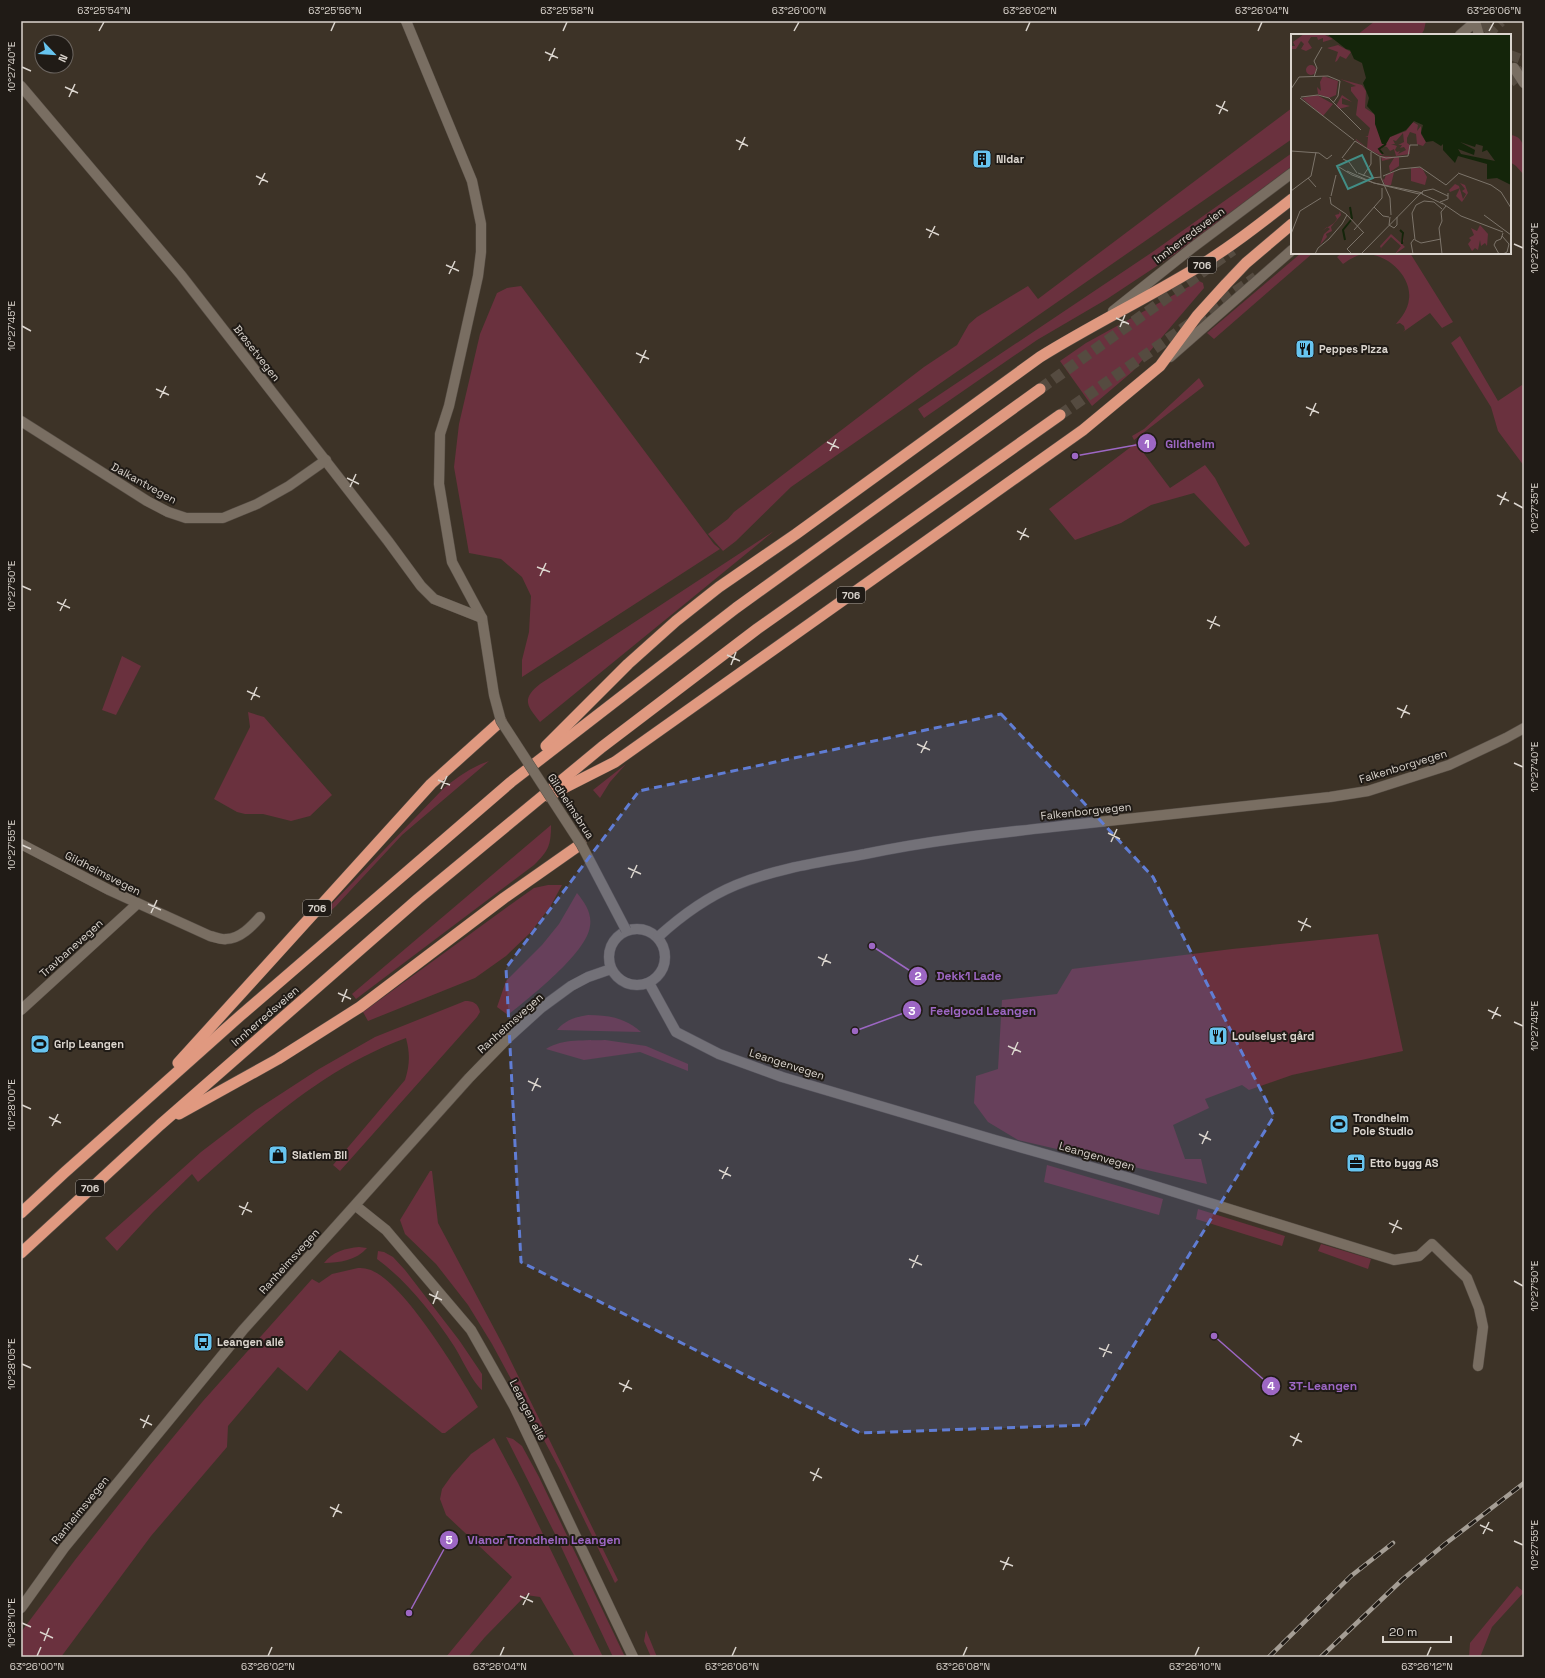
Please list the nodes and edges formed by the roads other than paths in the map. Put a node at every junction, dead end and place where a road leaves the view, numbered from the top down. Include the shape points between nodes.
1 (406, 21) edge
2 (1475, 21) edge
3 (1461, 34) edge
4 (1479, 34) edge
5 (1511, 68) edge
6 (1524, 70) edge
7 (1524, 83) edge
8 (21, 86) edge
9 (1291, 174) edge
10 (1291, 200) edge
11 (1291, 225) edge
12 (1291, 251) edge
13 (1104, 319) junction
14 (1160, 366) junction
15 (1040, 388) tunnel mouth
16 (1060, 415) tunnel mouth
17 (21, 421) edge
18 (326, 460) junction
19 (482, 618) junction
20 (501, 721) junction
21 (1524, 728) edge
22 (511, 782) junction
23 (530, 805) junction
24 (21, 844) edge
25 (581, 844) junction
26 (137, 904) junction
27 (260, 916) dead end
28 (626, 930) junction
29 (658, 938) junction
30 (611, 970) junction
31 (649, 983) junction
32 (21, 1010) edge
33 (141, 1103) junction
34 (160, 1125) junction
35 (356, 1206) junction
36 (21, 1213) edge
37 (21, 1252) edge
38 (1478, 1366) dead end
39 (21, 1608) edge
40 (633, 1657) edge

1 - 19 street via 472,181 481,224 478,276 449,406 440,434 439,484 452,562
2 - 3 street
2 - 4 street
5 - 6 street
5 - 7 street
8 - 18 street, Brøsetvegen via 181,275
9 - 13 street, Innherredsveien / 706 via 1192,248
10 - 13 highway, 706 via 1195,269
11 - 14 highway, 706 via 1246,263 1226,284 1197,316
12 - 14 street, 706
13 - 22 highway, 706 via 1040,358 719,587 628,664
14 - 23 highway, 706 via 1083,430 616,762
15 - 22 highway, 706 via 736,608
16 - 23 highway, 706 via 757,629 660,701
17 - 18 street, Dalkantvegen via 140,497 168,512 186,518 223,518 257,504 289,486
18 - 19 street, Brøsetvegen via 420,586 434,599
19 - 20 street, Gildheimsbrua, bridge via 494,695
20 - 25 street, Gildheimsbrua, bridge
20 - 33 highway, 706 via 431,784
21 - 29 street, Falkenborgvegen via 1449,765 1368,791 903,846 781,870 717,893 690,911
22 - 33 highway, Innherredsveien / 706
23 - 34 highway, Innherredsveien / 706 via 418,899
24 - 26 street, Gildheimsvegen
25 - 28 street, Gildheimsbrua, bridge
25 - 34 highway, 706 via 504,898 360,1007 278,1059
26 - 27 street, Gildheimsvegen via 210,936 226,940 251,927
26 - 32 street, Travbanevegen
28 - 29 street via 643,929
28 - 30 street via 610,946
29 - 31 street via 664,949 665,962 657,978
30 - 31 street via 623,982 632,985
30 - 35 street, Ranheimsvegen via 588,977 571,986 541,1008 509,1037 469,1078
31 - 38 street, Leangenvegen via 676,1032 719,1054 782,1076 1133,1179 1394,1260 1419,1256 1432,1244 1467,1278 1479,1308 1483,1327
33 - 36 highway, Innherredsveien / 706
34 - 37 highway, Innherredsveien / 706
35 - 39 street, Ranheimsvegen via 243,1330 64,1548
35 - 40 street, Leangen allé via 386,1230 470,1330 514,1406

